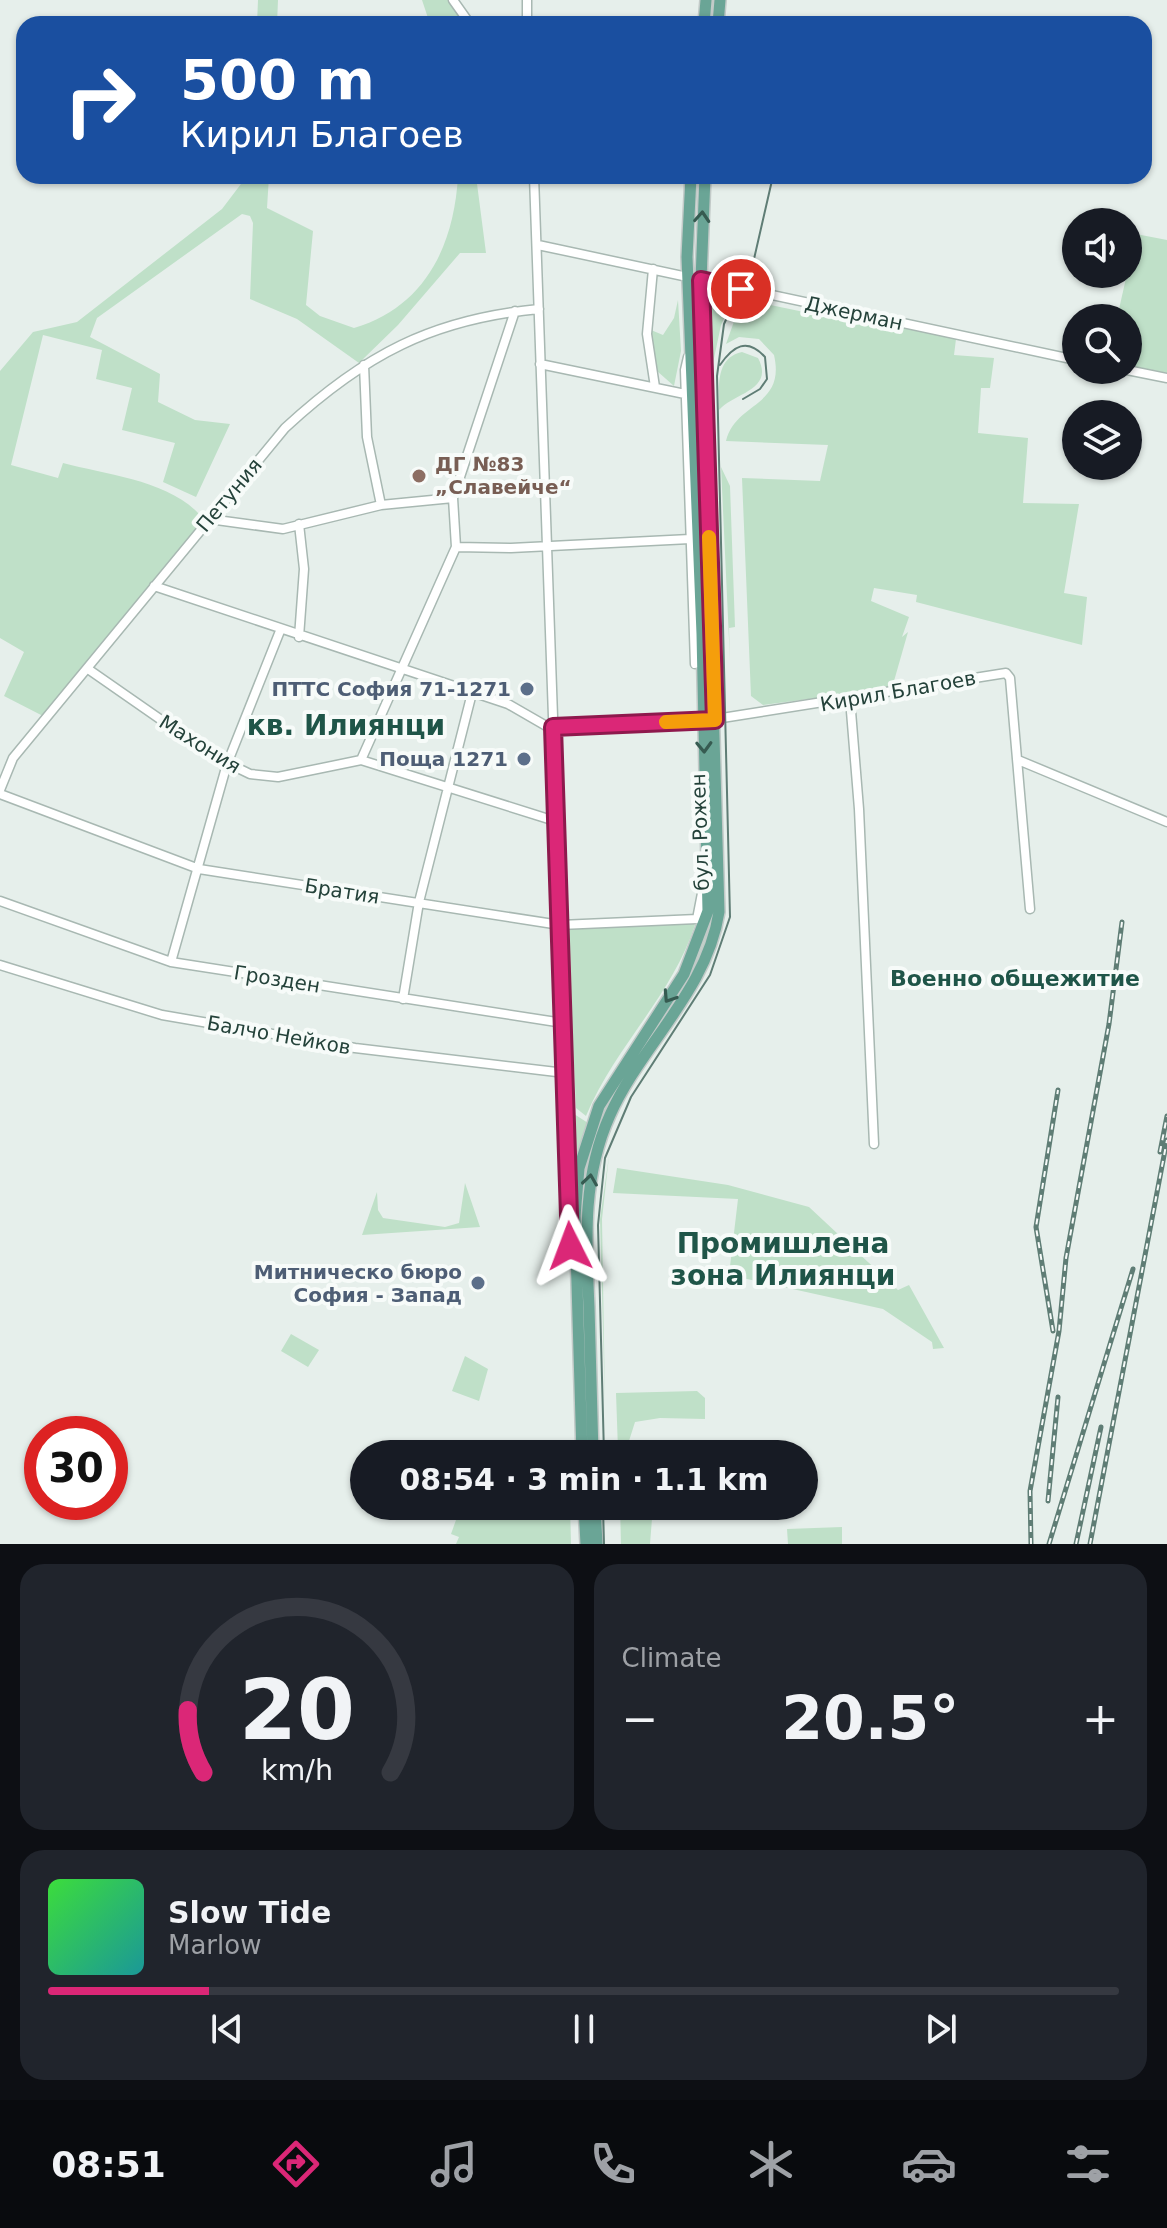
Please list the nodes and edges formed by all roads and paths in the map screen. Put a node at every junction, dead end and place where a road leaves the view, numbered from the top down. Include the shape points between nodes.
1 (534, 184) edge
2 (691, 184) edge
3 (705, 184) edge
4 (538, 245) junction
5 (653, 269) junction
6 (687, 277) junction
7 (701, 280) junction
8 (539, 309) junction
9 (515, 311) junction
10 (690, 344) junction
11 (1062, 357) edge
12 (540, 364) junction
13 (364, 365) junction
14 (1142, 373) edge
15 (1167, 378) edge
16 (655, 387) junction
17 (685, 394) junction
18 (453, 498) junction
19 (381, 505) junction
20 (209, 519) junction
21 (299, 524) junction
22 (690, 539) junction
23 (456, 547) junction
24 (546, 547) junction
25 (154, 586) junction
26 (280, 631) junction
27 (698, 634) junction
28 (299, 637) junction
29 (695, 664) dead end
30 (88, 669) junction
31 (402, 670) junction
32 (472, 693) junction
33 (850, 699) junction
34 (709, 720) junction
35 (553, 727) junction
36 (361, 760) junction
37 (1018, 760) junction
38 (227, 764) junction
39 (699, 777) dead end
40 (448, 788) junction
41 (0, 792) edge
42 (703, 803) junction
43 (555, 821) junction
44 (1167, 822) edge
45 (199, 869) junction
46 (0, 901) edge
47 (419, 902) junction
48 (1030, 909) dead end
49 (560, 925) junction
50 (171, 962) junction
51 (0, 965) edge
52 (403, 999) junction
53 (563, 1023) junction
54 (565, 1073) junction
55 (874, 1144) dead end
56 (576, 1291) junction
57 (581, 1440) edge
58 (593, 1440) edge
59 (585, 1520) edge
60 (596, 1520) edge
61 (586, 1544) edge
62 (597, 1544) edge

1 - 4 street, бул. Рожен
2 - 6 main road, бул. Рожен
7 -> 3 main road, бул. Рожен
4 - 5 street, Джерман
4 - 8 street, бул. Рожен
5 - 6 street, Джерман
5 - 16 street via 647,334
6 - 7 street, Джерман
6 - 10 main road, бул. Рожен
7 - 11 street, Джерман
7 - 34 main road, бул. Рожен
8 - 9 street, Петуния
8 - 12 street, бул. Рожен
9 - 13 street, Петуния via 439,327
9 - 18 street
10 - 17 street
10 - 27 main road, бул. Рожен
12 - 16 street
12 - 24 street, бул. Рожен
13 - 19 street via 367,437
13 - 20 street, Петуния via 285,428
14 - 15 street
16 - 17 street
17 - 22 street
18 - 19 street
18 - 23 street
19 - 21 street
20 - 21 street via 275,529
20 - 25 street, Петуния
21 - 28 street via 304,569
22 - 24 street
22 - 27 street
23 - 24 street
23 - 31 street
24 - 35 street, бул. Рожен
25 - 26 street
25 - 30 street, Петуния
26 - 28 street
26 - 38 street
27 - 29 street
27 - 34 main road, бул. Рожен
28 - 31 street
30 - 38 street, Махония
30 - 41 street, Петуния via 13,758
31 - 32 street
31 - 36 street
32 - 35 street
32 - 40 street
33 - 34 street, Кирил Благоев
33 - 37 street, Кирил Благоев via 1006,673
33 - 55 street
34 - 35 street, Кирил Благоев
34 -> 42 main road, бул. Рожен
58 -> 34 main road, бул. Рожен via 589,1181 614,1107 695,978 715,933 721,887
35 - 43 street, бул. Рожен
36 - 38 street, Махония via 268,777
36 - 40 street, Махония
37 - 44 street
37 - 48 street, Кирил Благоев
38 - 45 street
39 - 42 street
40 - 43 street, Махония
40 - 47 street
41 - 45 street, Братия
42 - 49 street, Братия via 703,882 697,919
42 -> 56 main road, бул. Рожен via 706,919 684,974 609,1088 588,1134 576,1184
43 - 49 street, бул. Рожен
45 - 47 street, Братия
45 - 50 street
46 - 50 street, Грозден
47 - 49 street, Братия
47 - 52 street
49 - 53 street, бул. Рожен
50 - 52 street, Грозден
51 - 54 street, Балчо Нейков via 162,1015 355,1048
52 - 53 street, Грозден
53 - 54 street, бул. Рожен
54 - 56 street, бул. Рожен via 569,1235
56 - 57 main road, бул. Рожен
59 - 61 main road
60 - 62 main road

